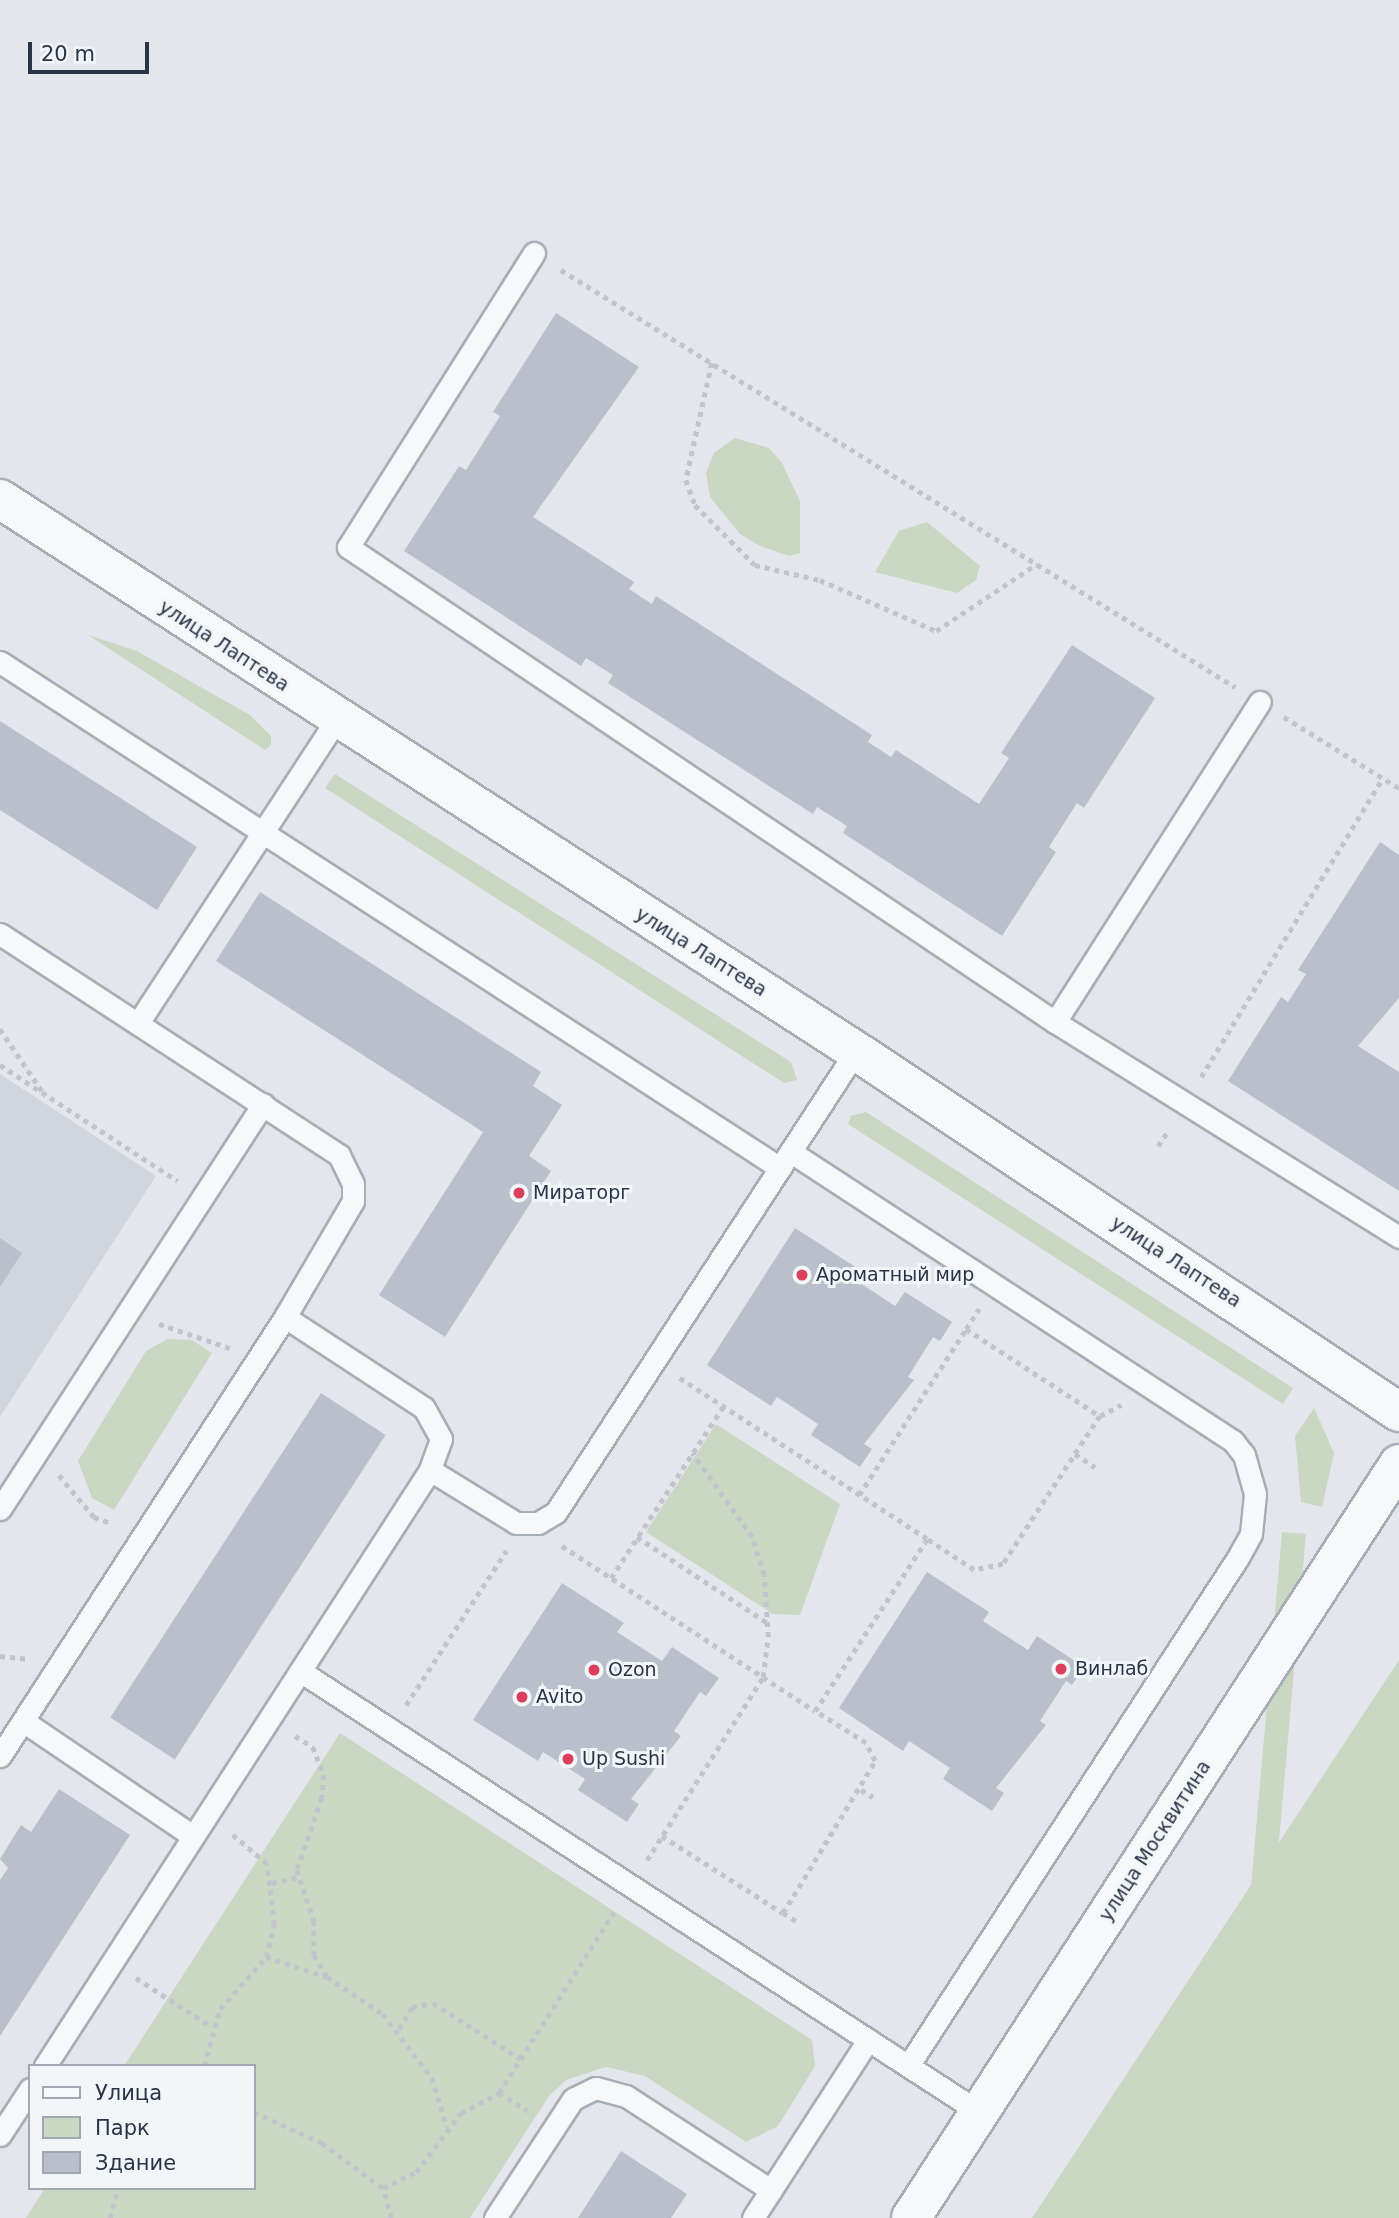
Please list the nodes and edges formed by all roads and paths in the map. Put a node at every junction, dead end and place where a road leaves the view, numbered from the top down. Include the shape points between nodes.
1 (534, 253) joint
2 (712, 363) junction
3 (0, 499) edge
4 (1037, 564) junction
5 (0, 662) edge
6 (1260, 702) junction
7 (336, 720) junction
8 (1383, 778) junction
9 (1399, 788) edge
10 (263, 833) junction
11 (0, 934) edge
12 (1055, 1022) junction
13 (138, 1023) junction
14 (0, 1029) edge
15 (856, 1051) junction
16 (0, 1065) edge
17 (1195, 1087) dead end
18 (45, 1094) junction
19 (262, 1104) junction
20 (1173, 1123) dead end
21 (1158, 1146) dead end
22 (785, 1160) junction
23 (203, 1196) junction
24 (1399, 1237) edge
25 (285, 1317) junction
26 (125, 1318) junction
27 (255, 1362) junction
28 (654, 1362) junction
29 (723, 1407) junction
30 (1399, 1412) edge
31 (48, 1437) junction
32 (692, 1453) junction
33 (1074, 1454) junction
34 (1399, 1464) edge
35 (1095, 1467) dead end
36 (430, 1470) junction
37 (859, 1495) junction
38 (1, 1505) edge
39 (526, 1524) junction
40 (143, 1536) junction
41 (637, 1538) junction
42 (927, 1539) junction
43 (611, 1578) junction
44 (769, 1623) junction
45 (300, 1671) junction
46 (763, 1677) junction
47 (815, 1711) junction
48 (269, 1719) junction
49 (23, 1721) junction
50 (391, 1730) junction
51 (0, 1756) edge
52 (861, 1790) junction
53 (873, 1797) dead end
54 (194, 1836) junction
55 (662, 1836) dead end
56 (257, 1851) dead end
57 (298, 1877) junction
58 (272, 1883) junction
59 (783, 1913) junction
60 (798, 1922) dead end
61 (266, 1957) junction
62 (112, 1962) junction
63 (327, 1977) junction
64 (212, 2027) junction
65 (398, 2029) junction
66 (868, 2040) junction
67 (521, 2059) dead end
68 (46, 2064) edge
69 (204, 2064) edge
70 (908, 2066) junction
71 (28, 2092) edge
72 (499, 2093) dead end
73 (979, 2112) junction
74 (256, 2113) edge
75 (447, 2127) junction
76 (0, 2135) edge
77 (383, 2188) junction
78 (117, 2190) edge
79 (771, 2190) junction
80 (110, 2218) edge
81 (391, 2218) edge
82 (495, 2218) edge
83 (753, 2218) edge
84 (911, 2218) edge

1 - 2 path
1 - 12 lane via 348,547
2 - 4 path
2 - 4 path via 687,480 695,505 755,565 820,580 936,631
3 - 7 street, улица Лаптева
4 - 6 path
5 - 10 lane
6 - 8 path
6 - 12 lane
7 - 10 lane
7 - 15 street, улица Лаптева
8 - 9 path
8 - 17 path
10 - 13 lane
10 - 22 lane
11 - 13 lane
12 - 24 lane
13 - 19 lane
14 - 18 path
15 - 22 lane
15 - 30 street, улица Лаптева
16 - 18 path
18 - 23 path
19 - 23 lane
19 - 25 lane via 339,1155 353,1184 345,1221
20 - 21 path
22 - 28 lane
22 - 70 lane via 1233,1441 1244,1455 1255,1494 1251,1534 1237,1559
23 - 26 lane
25 - 27 lane
25 - 36 lane via 434,1417 441,1439
26 - 27 path via 190,1332
26 - 31 lane
27 - 40 lane
28 - 29 path
28 - 39 lane via 556,1512
29 - 32 path
29 - 37 path
31 - 38 lane
31 - 40 path via 72,1496 94,1517
32 - 41 path
32 - 44 path via 752,1538
33 - 35 path
33 - 37 path via 1100,1416 966,1329
33 - 42 path via 1003,1564 974,1570
34 - 73 street, улица Москвитина
36 - 39 lane
36 - 45 lane
37 - 42 path
39 - 43 path
39 - 50 path
40 - 49 lane
41 - 43 path
41 - 44 path
42 - 47 path
43 - 46 path
44 - 46 path
45 - 48 lane
45 - 50 lane
46 - 47 path
47 - 52 path via 872,1752 872,1772
48 - 54 lane
48 - 57 path via 313,1747 324,1775
49 - 51 lane
49 - 54 lane
50 - 66 lane
52 - 53 path
52 - 59 path
54 - 62 lane
55 - 59 path
56 - 58 path
57 - 58 path
57 - 63 path via 314,1921 314,1955
58 - 61 path via 274,1925
59 - 60 path
61 - 63 path
61 - 64 path via 234,1988
62 - 64 path
62 - 68 lane
63 - 65 path
64 - 69 path
65 - 67 path via 412,2007 433,2003
65 - 75 path via 432,2078
66 - 70 lane
66 - 79 lane
70 - 73 lane
71 - 76 lane
72 - 75 path via 476,2102
73 - 84 street, улица Москвитина
74 - 77 path via 322,2143
75 - 77 path via 416,2172
77 - 81 path
78 - 80 path
79 - 82 lane via 626,2096 596,2088 573,2099
79 - 83 lane

